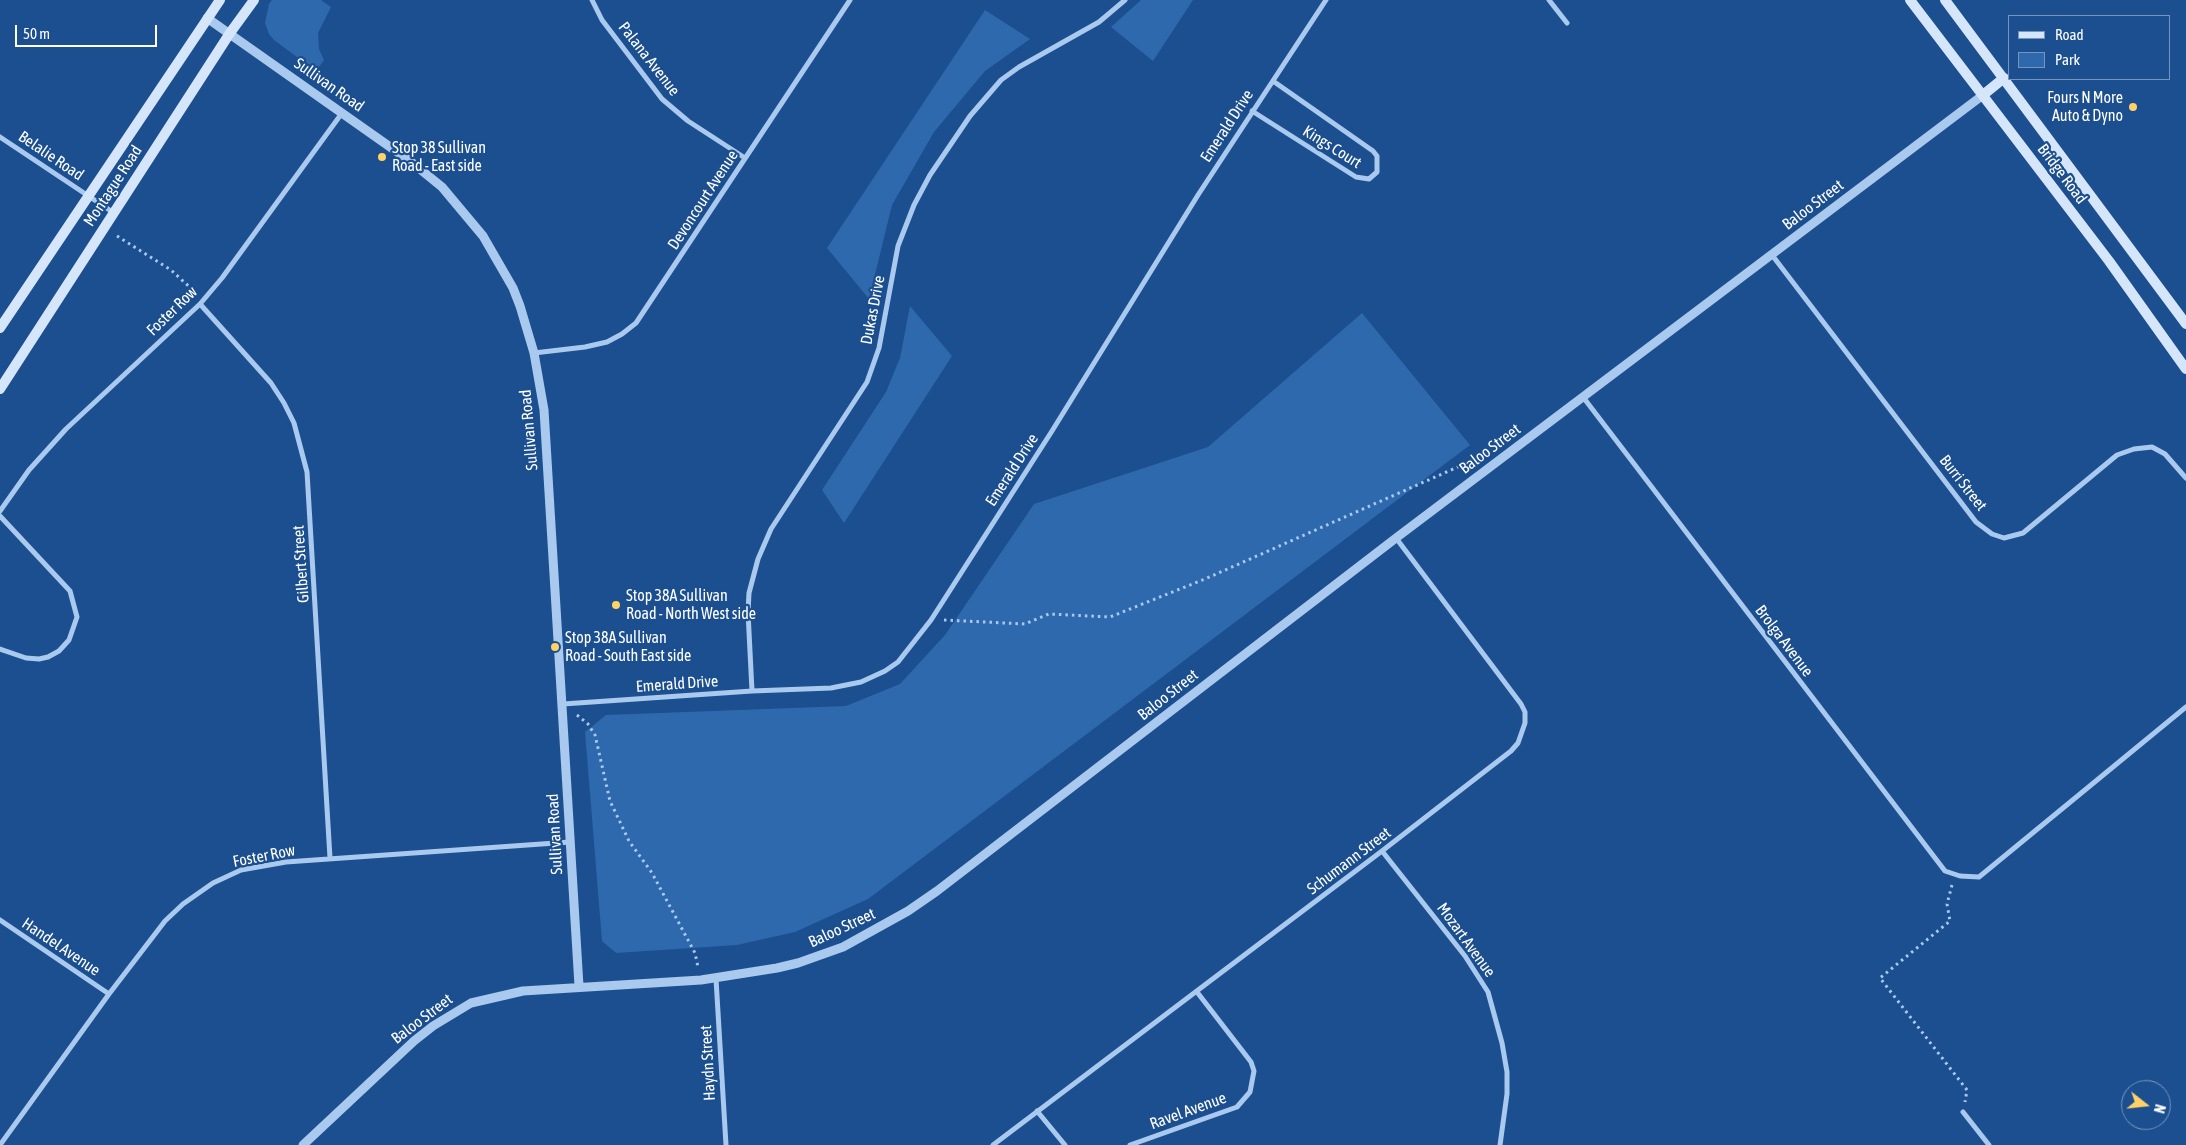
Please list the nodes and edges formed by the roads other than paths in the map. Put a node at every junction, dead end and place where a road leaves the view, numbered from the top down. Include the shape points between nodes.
1 (220, 0) edge
2 (254, 0) edge
3 (592, 0) edge
4 (850, 0) edge
5 (1125, 0) edge
6 (1326, 0) edge
7 (1549, 0) edge
8 (1910, 0) edge
9 (1945, 0) edge
10 (208, 18) junction
11 (1567, 23) dead end
12 (230, 33) junction
13 (2004, 78) junction
14 (1272, 81) junction
15 (1983, 95) junction
16 (1252, 110) junction
17 (342, 113) junction
18 (0, 137) edge
19 (745, 158) junction
20 (88, 195) junction
21 (114, 212) junction
22 (1772, 255) junction
23 (200, 304) junction
24 (2186, 324) edge
25 (0, 328) edge
26 (534, 353) junction
27 (2186, 369) edge
28 (0, 390) edge
29 (1583, 397) junction
30 (2186, 478) edge
31 (0, 510) edge
32 (0, 516) edge
33 (1396, 538) junction
34 (0, 649) edge
35 (752, 691) junction
36 (563, 704) junction
37 (2186, 708) edge
38 (570, 842) junction
39 (1382, 851) junction
40 (330, 858) junction
41 (0, 920) edge
42 (716, 979) junction
43 (579, 986) junction
44 (1197, 992) junction
45 (109, 994) junction
46 (1037, 1111) junction
47 (1963, 1112) road end
48 (0, 1145) edge
49 (303, 1145) edge
50 (726, 1145) edge
51 (993, 1145) edge
52 (1065, 1145) edge
53 (1130, 1145) edge
54 (1500, 1145) edge
55 (1989, 1145) edge

1 - 10 main road, Montague Road
2 - 12 main road, Montague Road
3 - 19 street, Palana Avenue via 602,20 662,99 688,121
4 - 19 street, Devoncourt Avenue
5 - 35 street, Dukas Drive via 1099,22 1001,80 970,116 930,175 898,246 879,348 867,382 771,530 758,559 749,593 748,612
6 - 14 street, Emerald Drive
7 - 11 street
8 - 15 main road, Bridge Road
9 - 13 main road, Bridge Road
10 - 12 street, Sullivan Road
10 - 20 main road, Montague Road
12 - 17 street, Sullivan Road
12 - 21 main road, Montague Road
13 - 15 main road
13 - 24 main road, Bridge Road
14 - 16 street, Emerald Drive
14 - 16 street, Kings Court via 1373,151 1378,161 1377,172 1370,179 1356,177
15 - 22 street, Baloo Street
15 - 27 main road, Bridge Road
16 - 35 street, Emerald Drive via 1052,431 930,620 898,662 861,682 831,688
17 - 23 street, Foster Row
17 - 26 street, Sullivan Road via 428,175 471,220 513,288 528,325
18 - 20 street, Belalie Road
19 - 26 street, Devoncourt Avenue via 631,328 598,344
20 - 21 street, Belalie Road
20 - 25 main road, Montague Road
21 - 28 main road, Montague Road
22 - 29 street, Baloo Street
22 - 30 street, Burri Street via 1976,522 1992,534 2004,538 2023,533 2117,455 2134,448 2152,447 2166,454
23 - 31 street, Foster Row via 66,429 29,470
23 - 40 street, Gilbert Street via 271,383 284,403 294,423 307,472
26 - 36 street, Sullivan Road via 544,410
29 - 33 street, Baloo Street
29 - 37 street, Brolga Avenue via 1945,871 1956,876 1979,877
32 - 34 street via 70,591 77,617 69,640 48,657 26,658
33 - 39 street, Schumann Street via 1521,704 1525,723 1511,751
33 - 42 street, Baloo Street via 908,911 862,938 819,956 777,968
35 - 36 street, Emerald Drive
36 - 38 street, Sullivan Road
38 - 40 street, Foster Row
38 - 43 street, Sullivan Road
39 - 44 street, Schumann Street
39 - 54 street, Mozart Avenue via 1465,956 1488,992 1506,1072 1507,1094
40 - 45 street, Foster Row via 258,866 213,883 165,921
41 - 45 street, Handel Avenue
42 - 43 street, Baloo Street
42 - 50 street, Haydn Street
43 - 49 street, Baloo Street via 498,995 457,1010 414,1041
44 - 46 street, Schumann Street
44 - 53 street, Ravel Avenue via 1251,1062 1254,1071 1250,1092 1236,1107
45 - 48 street, Foster Row
46 - 51 street, Schumann Street
46 - 52 street
47 - 55 street

